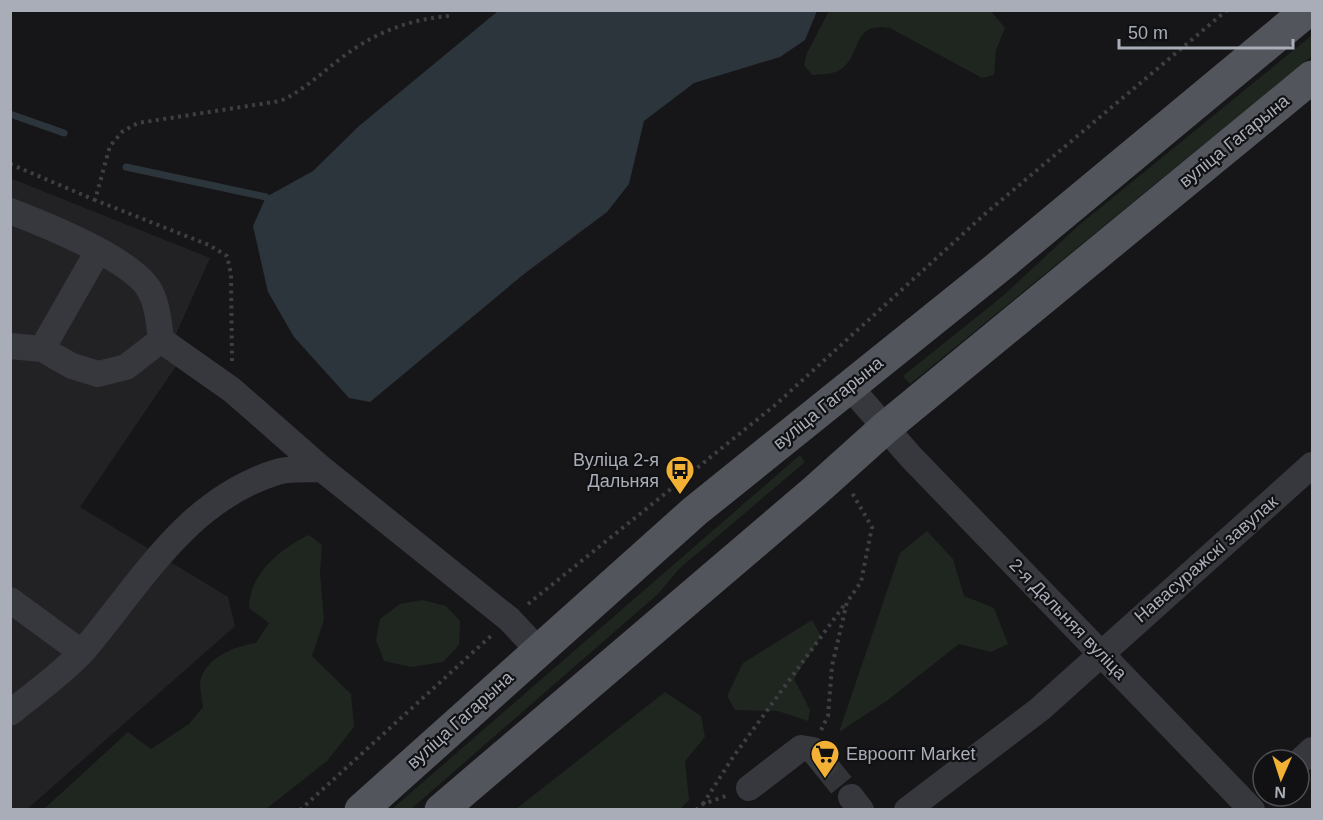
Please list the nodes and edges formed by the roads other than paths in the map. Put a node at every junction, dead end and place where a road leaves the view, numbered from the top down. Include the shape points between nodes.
1 (1308, 10) edge
2 (1312, 77) edge
3 (10, 211) edge
4 (98, 251) junction
5 (161, 340) junction
6 (10, 346) edge
7 (42, 349) junction
8 (849, 386) junction
9 (885, 428) junction
10 (1312, 465) edge
11 (322, 469) junction
12 (10, 600) edge
13 (538, 650) junction
14 (81, 652) junction
15 (1100, 653) junction
16 (10, 713) edge
17 (819, 757) tunnel mouth
18 (749, 788) road end
19 (1251, 800) edge
20 (361, 810) edge
21 (441, 810) edge
22 (907, 810) edge

1 - 8 main road, вуліца Гагарына
2 - 9 main road, вуліца Гагарына
3 - 4 street
4 - 5 street via 141,278 150,290
4 - 7 street
5 - 7 street via 126,367 98,375
5 - 11 street via 232,390
6 - 7 street
8 - 9 street, 2-я Дальняя вуліца
8 - 13 main road, вуліца Гагарына via 695,511
9 - 15 street, 2-я Дальняя вуліца
9 - 21 main road, вуліца Гагарына
10 - 15 street, Навасуражскі завулак
11 - 13 street via 509,619
11 - 14 street via 278,471 203,510 159,554
12 - 14 street
13 - 20 main road, вуліца Гагарына
14 - 16 street
15 - 19 street, 2-я Дальняя вуліца
15 - 22 street, Навасуражскі завулак via 1040,709
17 - 18 street via 801,748

